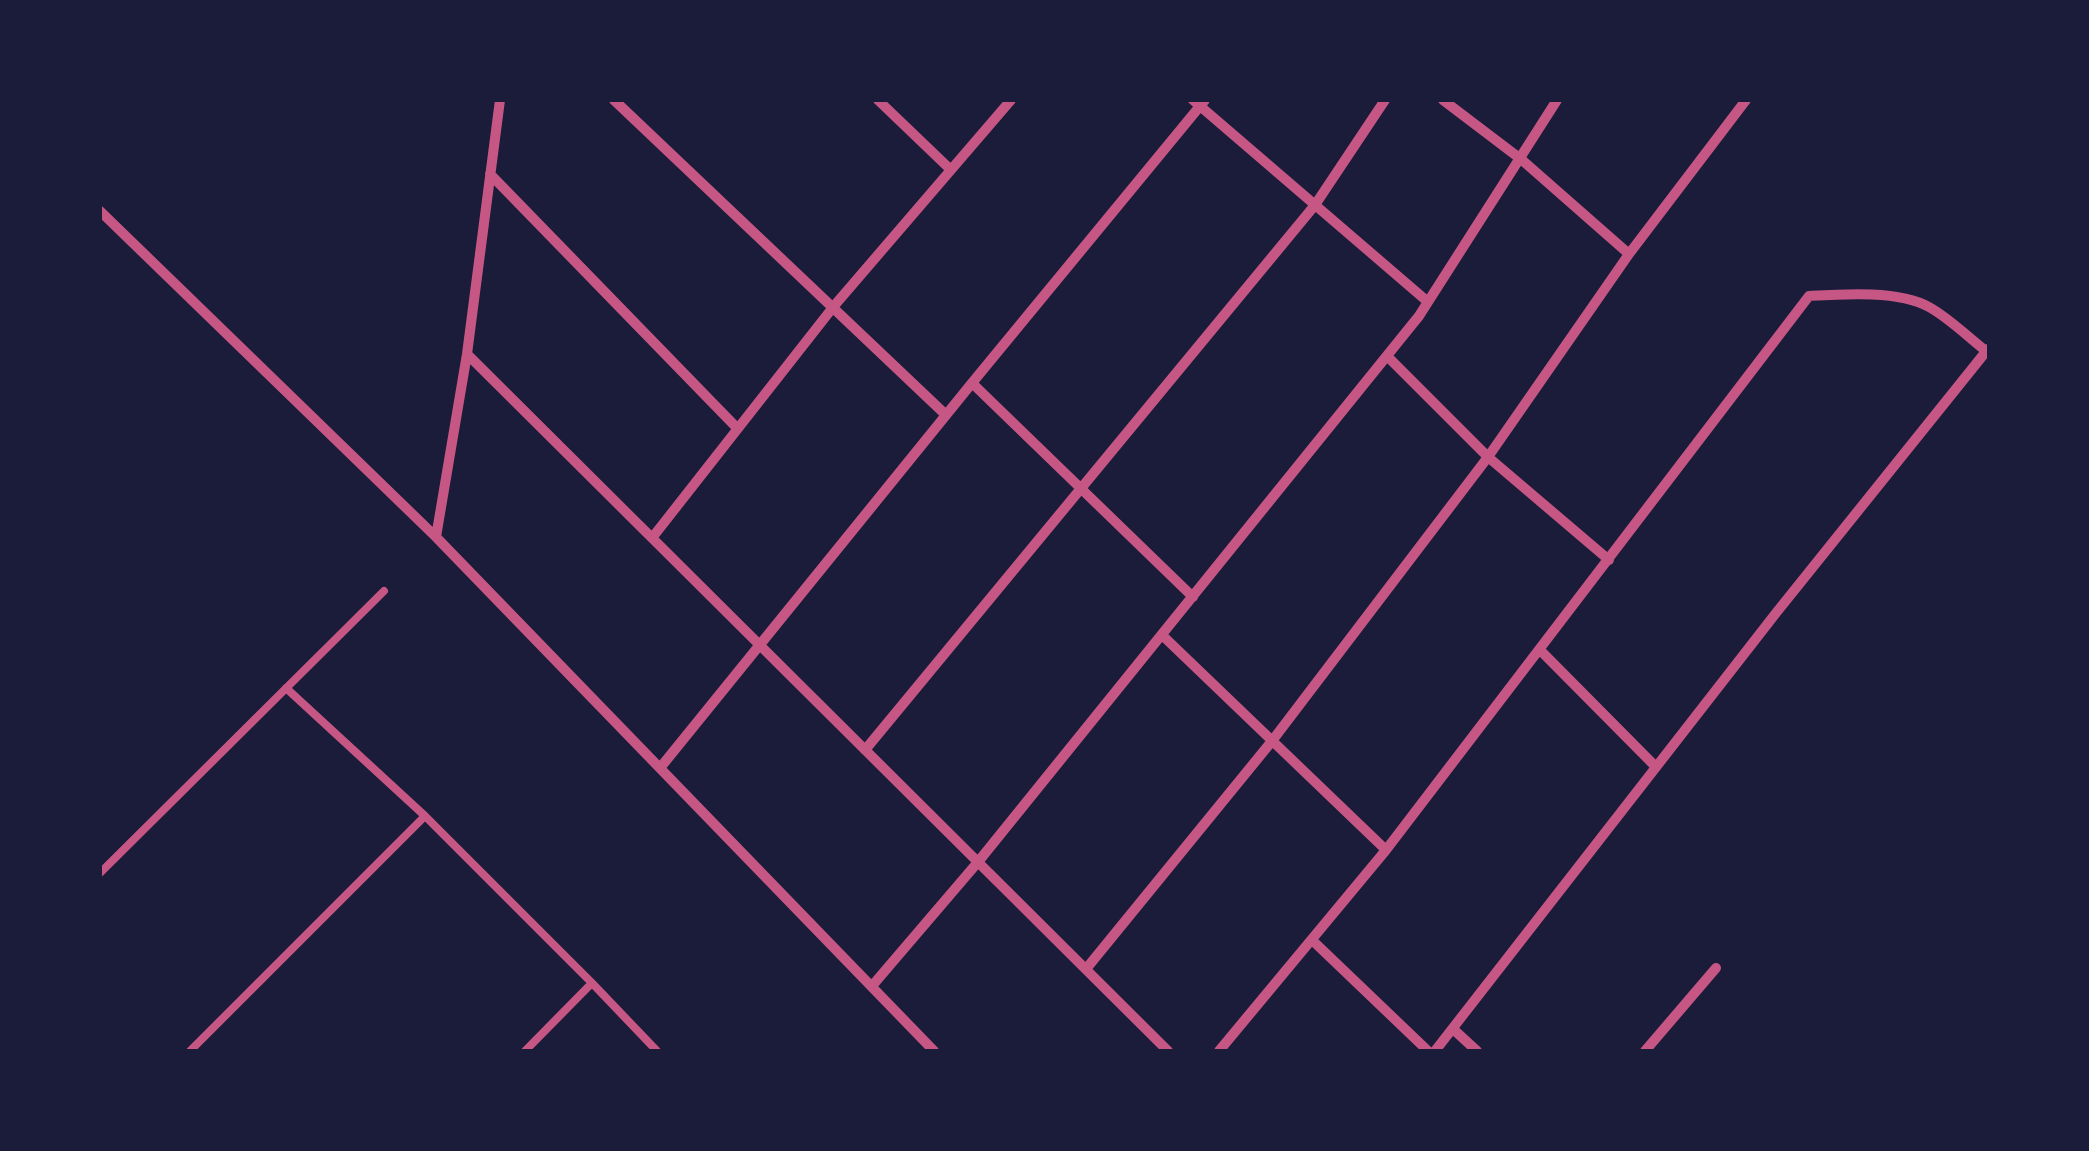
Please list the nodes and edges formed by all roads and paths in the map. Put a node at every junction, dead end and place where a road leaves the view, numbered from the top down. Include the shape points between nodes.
1 (500, 100) edge
2 (614, 100) edge
3 (878, 100) edge
4 (1011, 100) edge
5 (1385, 100) edge
6 (1443, 100) edge
7 (1558, 100) edge
8 (1746, 100) edge
9 (1200, 102) edge
10 (1522, 160) junction
11 (951, 170) junction
12 (490, 174) junction
13 (1316, 205) junction
14 (100, 211) edge
15 (1629, 254) junction
16 (1428, 302) junction
17 (834, 306) junction
18 (1988, 350) edge
19 (467, 354) junction
20 (1387, 356) junction
21 (972, 383) junction
22 (946, 415) junction
23 (737, 428) junction
24 (1488, 458) junction
25 (1083, 490) junction
26 (436, 537) junction
27 (652, 538) junction
28 (1609, 560) junction
29 (384, 592) dead end
30 (1193, 597) junction
31 (1162, 635) junction
32 (760, 645) junction
33 (1540, 650) junction
34 (286, 688) junction
35 (1272, 741) junction
36 (865, 750) junction
37 (1656, 767) junction
38 (660, 768) junction
39 (424, 816) junction
40 (1386, 850) junction
41 (978, 862) junction
42 (100, 873) edge
43 (1312, 940) junction
44 (1716, 968) dead end
45 (1086, 970) junction
46 (592, 984) junction
47 (872, 986) junction
48 (1453, 1029) junction
49 (190, 1051) edge
50 (525, 1051) edge
51 (658, 1051) edge
52 (934, 1051) edge
53 (1168, 1051) edge
54 (1218, 1051) edge
55 (1432, 1051) edge
56 (1477, 1051) edge
57 (1646, 1051) edge

1 - 12 street
2 - 17 street
3 - 11 street
4 - 11 street
5 - 13 street
6 - 10 street
7 - 10 street
8 - 15 street
9 - 13 street
9 - 21 street
10 - 15 street
10 - 16 street
11 - 17 street
12 - 19 street
12 - 23 street
13 - 16 street
13 - 25 street
14 - 26 street
15 - 24 street
16 - 20 street
17 - 22 street
17 - 23 street
18 - 28 street via 1926,304 1809,296
18 - 37 street
19 - 26 street
19 - 27 street
20 - 24 street
20 - 30 street
21 - 22 street
21 - 25 street
22 - 32 street
23 - 27 street
24 - 28 street
24 - 35 street
25 - 30 street
25 - 36 street
26 - 38 street
27 - 32 street
28 - 33 street
29 - 34 lane
30 - 31 street
31 - 35 street
31 - 41 street
32 - 36 street
32 - 38 street
33 - 37 street
33 - 40 street
34 - 39 lane
34 - 42 lane
35 - 40 street
35 - 45 street
36 - 41 street
37 - 48 street
38 - 47 street
39 - 46 lane
39 - 49 lane
40 - 43 street
41 - 45 street
41 - 47 street
43 - 54 street
43 - 55 street
44 - 57 street
45 - 53 street
46 - 50 lane
46 - 51 lane
47 - 52 street
48 - 55 street
48 - 56 street

